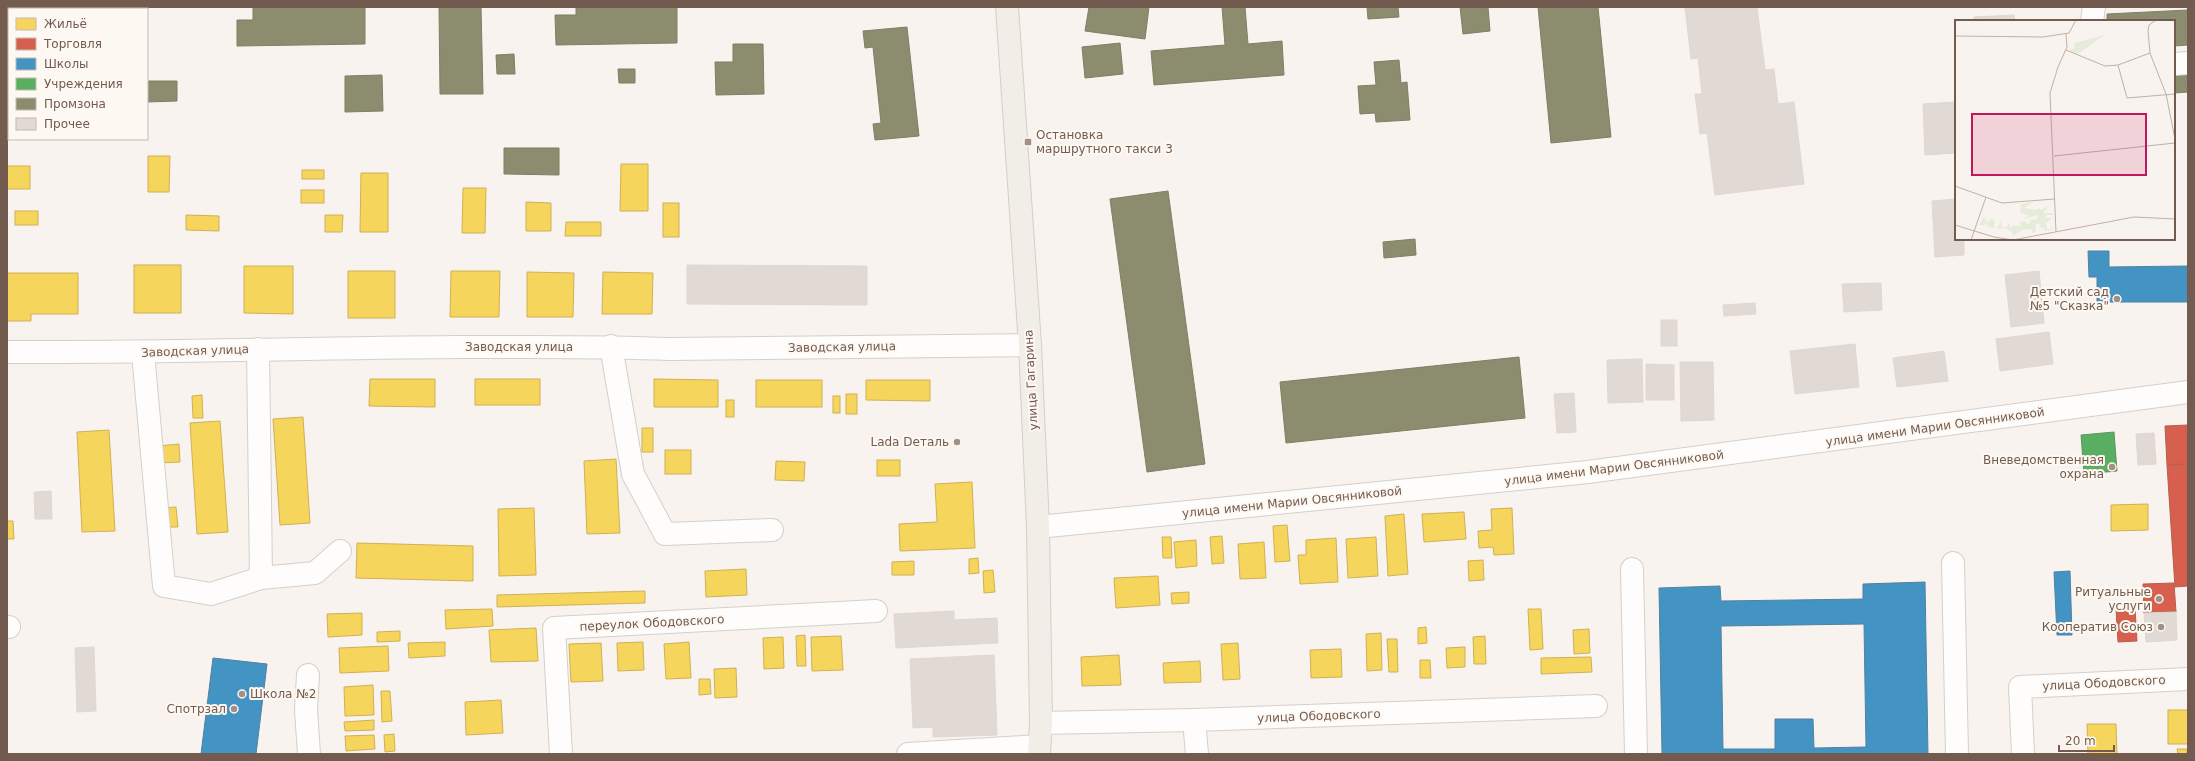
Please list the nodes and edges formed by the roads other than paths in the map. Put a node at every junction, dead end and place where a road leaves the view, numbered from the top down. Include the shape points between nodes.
1 (1007, 7) edge
2 (2094, 7) edge
3 (2092, 20) edge
4 (2188, 62) edge
5 (2175, 64) edge
6 (1030, 345) junction
7 (611, 346) junction
8 (258, 349) junction
9 (7, 352) edge
10 (143, 353) junction
11 (2188, 392) edge
12 (1038, 527) junction
13 (772, 530) dead end
14 (340, 551) dead end
15 (1953, 563) dead end
16 (1632, 569) dead end
17 (261, 578) junction
18 (876, 611) dead end
19 (308, 674) dead end
20 (2188, 678) edge
21 (1596, 706) dead end
22 (1194, 720) junction
23 (1041, 723) junction
24 (1039, 750) edge
25 (309, 754) edge
26 (561, 754) edge
27 (908, 754) edge
28 (1197, 754) edge
29 (1636, 754) edge
30 (1957, 754) edge
31 (2024, 754) edge

1 - 6 main road, улица Гагарина
2 - 3 street
4 - 5 street
6 - 7 street, Заводская улица via 670,349
6 - 12 main road, улица Гагарина
7 - 8 street, Заводская улица
7 - 13 street via 633,474 665,534
8 - 10 street, Заводская улица
8 - 17 street
9 - 10 street, Заводская улица
10 - 17 street via 164,586 211,594
11 - 12 street, улица имени Марии Овсянниковой via 1596,471
12 - 23 main road, улица Гагарина
14 - 17 street via 315,573
15 - 30 street
16 - 29 street
18 - 26 street, переулок Ободовского via 554,628
19 - 25 street via 306,710
20 - 31 street, улица Ободовского via 2020,688
21 - 22 street, улица Ободовского
22 - 23 street, улица Ободовского
22 - 28 street
23 - 24 main road, улица Гагарина
24 - 27 street

